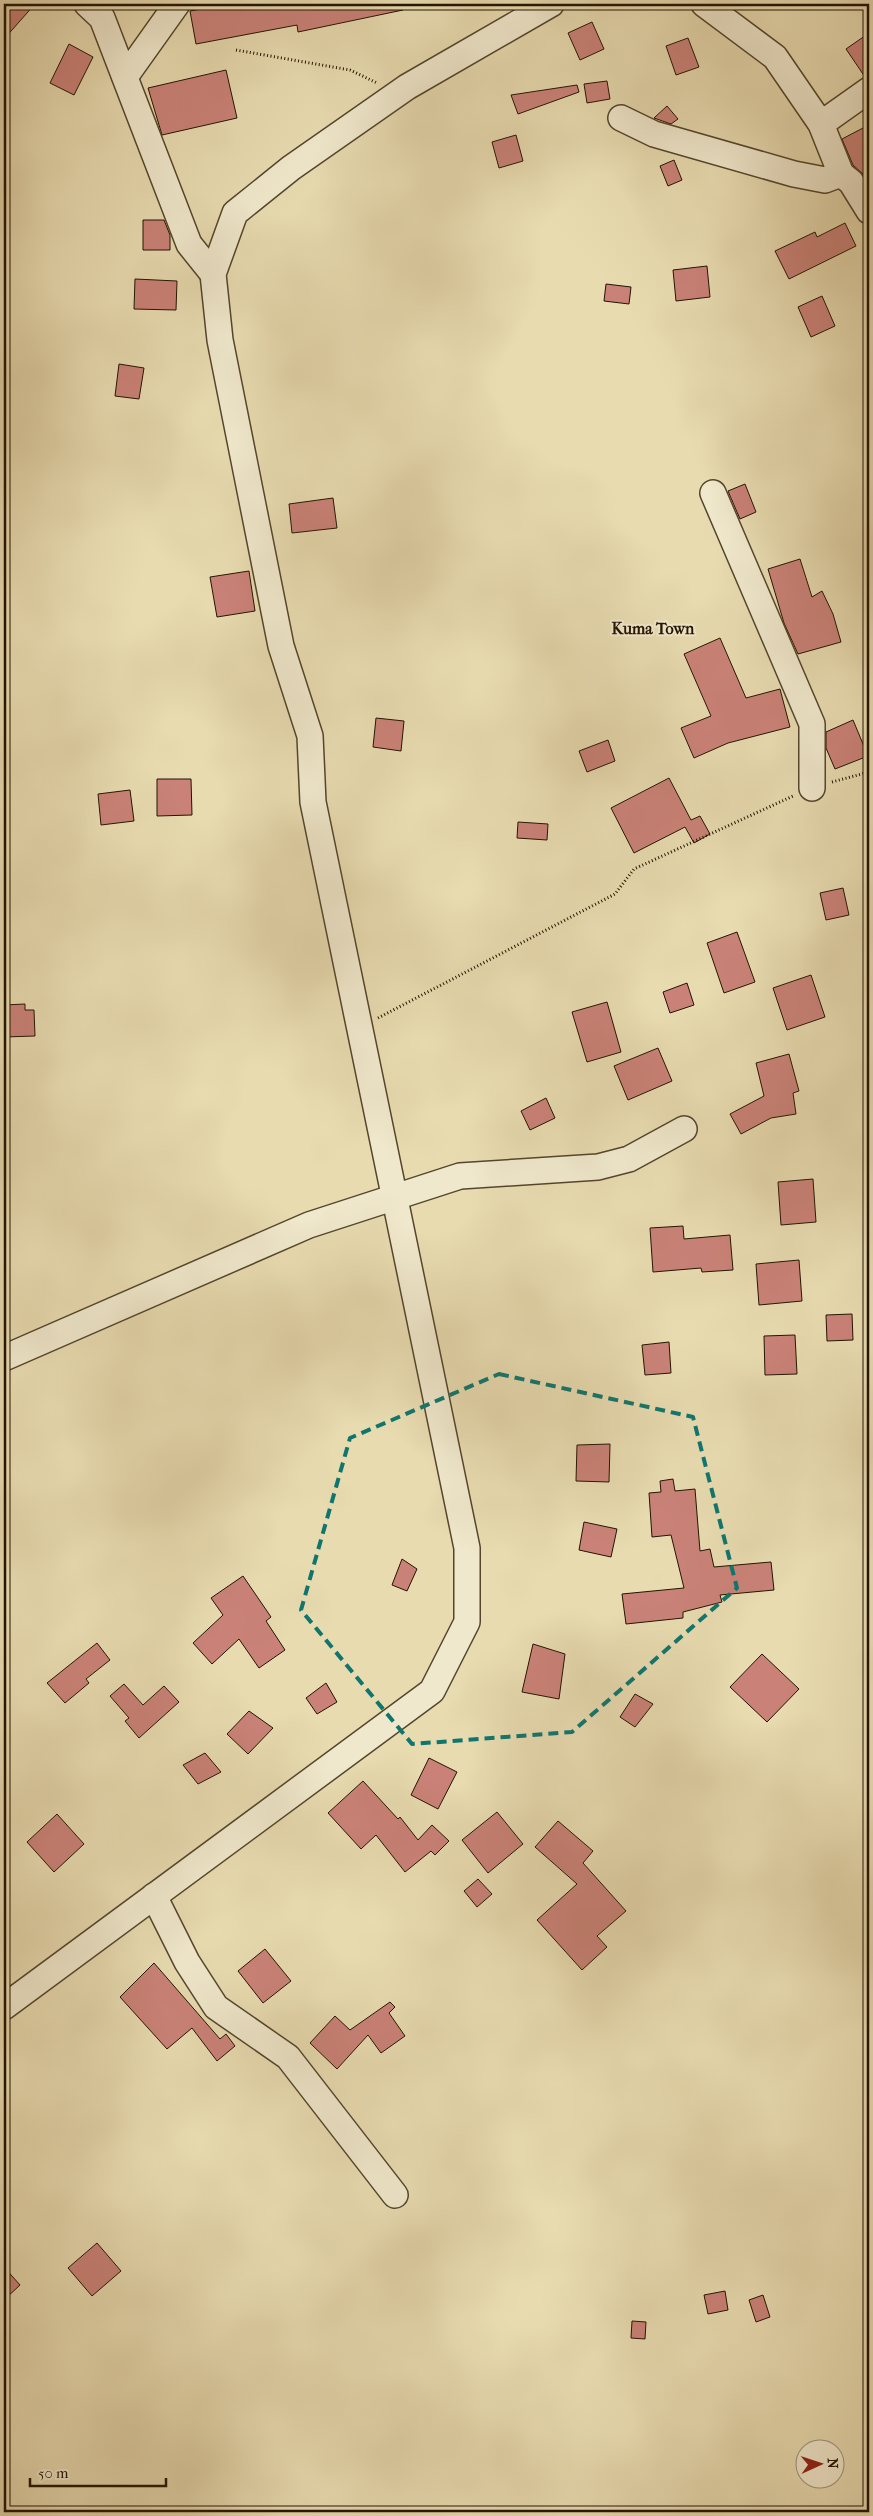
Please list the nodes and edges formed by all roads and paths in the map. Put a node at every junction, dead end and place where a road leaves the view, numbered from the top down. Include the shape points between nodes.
1 (87, 4) edge
2 (177, 4) edge
3 (551, 4) edge
4 (704, 4) edge
5 (236, 50) dead end
6 (125, 77) junction
7 (869, 90) edge
8 (398, 94) junction
9 (621, 118) dead end
10 (821, 124) junction
11 (841, 174) junction
12 (869, 211) edge
13 (213, 274) junction
14 (713, 493) dead end
15 (869, 772) edge
16 (812, 788) junction
17 (360, 1027) junction
18 (684, 1129) dead end
19 (396, 1198) junction
20 (4, 1358) edge
21 (154, 1896) junction
22 (4, 2007) edge
23 (395, 2195) dead end

1 - 6 street via 102,18
2 - 6 street
3 - 8 street
4 - 10 street via 775,57
5 - 8 path via 350,70
6 - 13 street via 189,244
7 - 10 street
8 - 13 street via 291,168 235,213
9 - 11 street via 654,134 794,174 825,180
10 - 11 street
11 - 12 street via 851,182
13 - 17 street via 220,340 281,646 310,736 313,802
14 - 16 street via 812,724
15 - 16 path
16 - 17 path via 634,869 615,894
17 - 19 street
18 - 19 street via 629,1160 598,1168 460,1176
19 - 20 street via 309,1225
19 - 21 street via 466,1548 467,1622 432,1691
21 - 22 street
21 - 23 street via 187,1962 216,2007 288,2057

